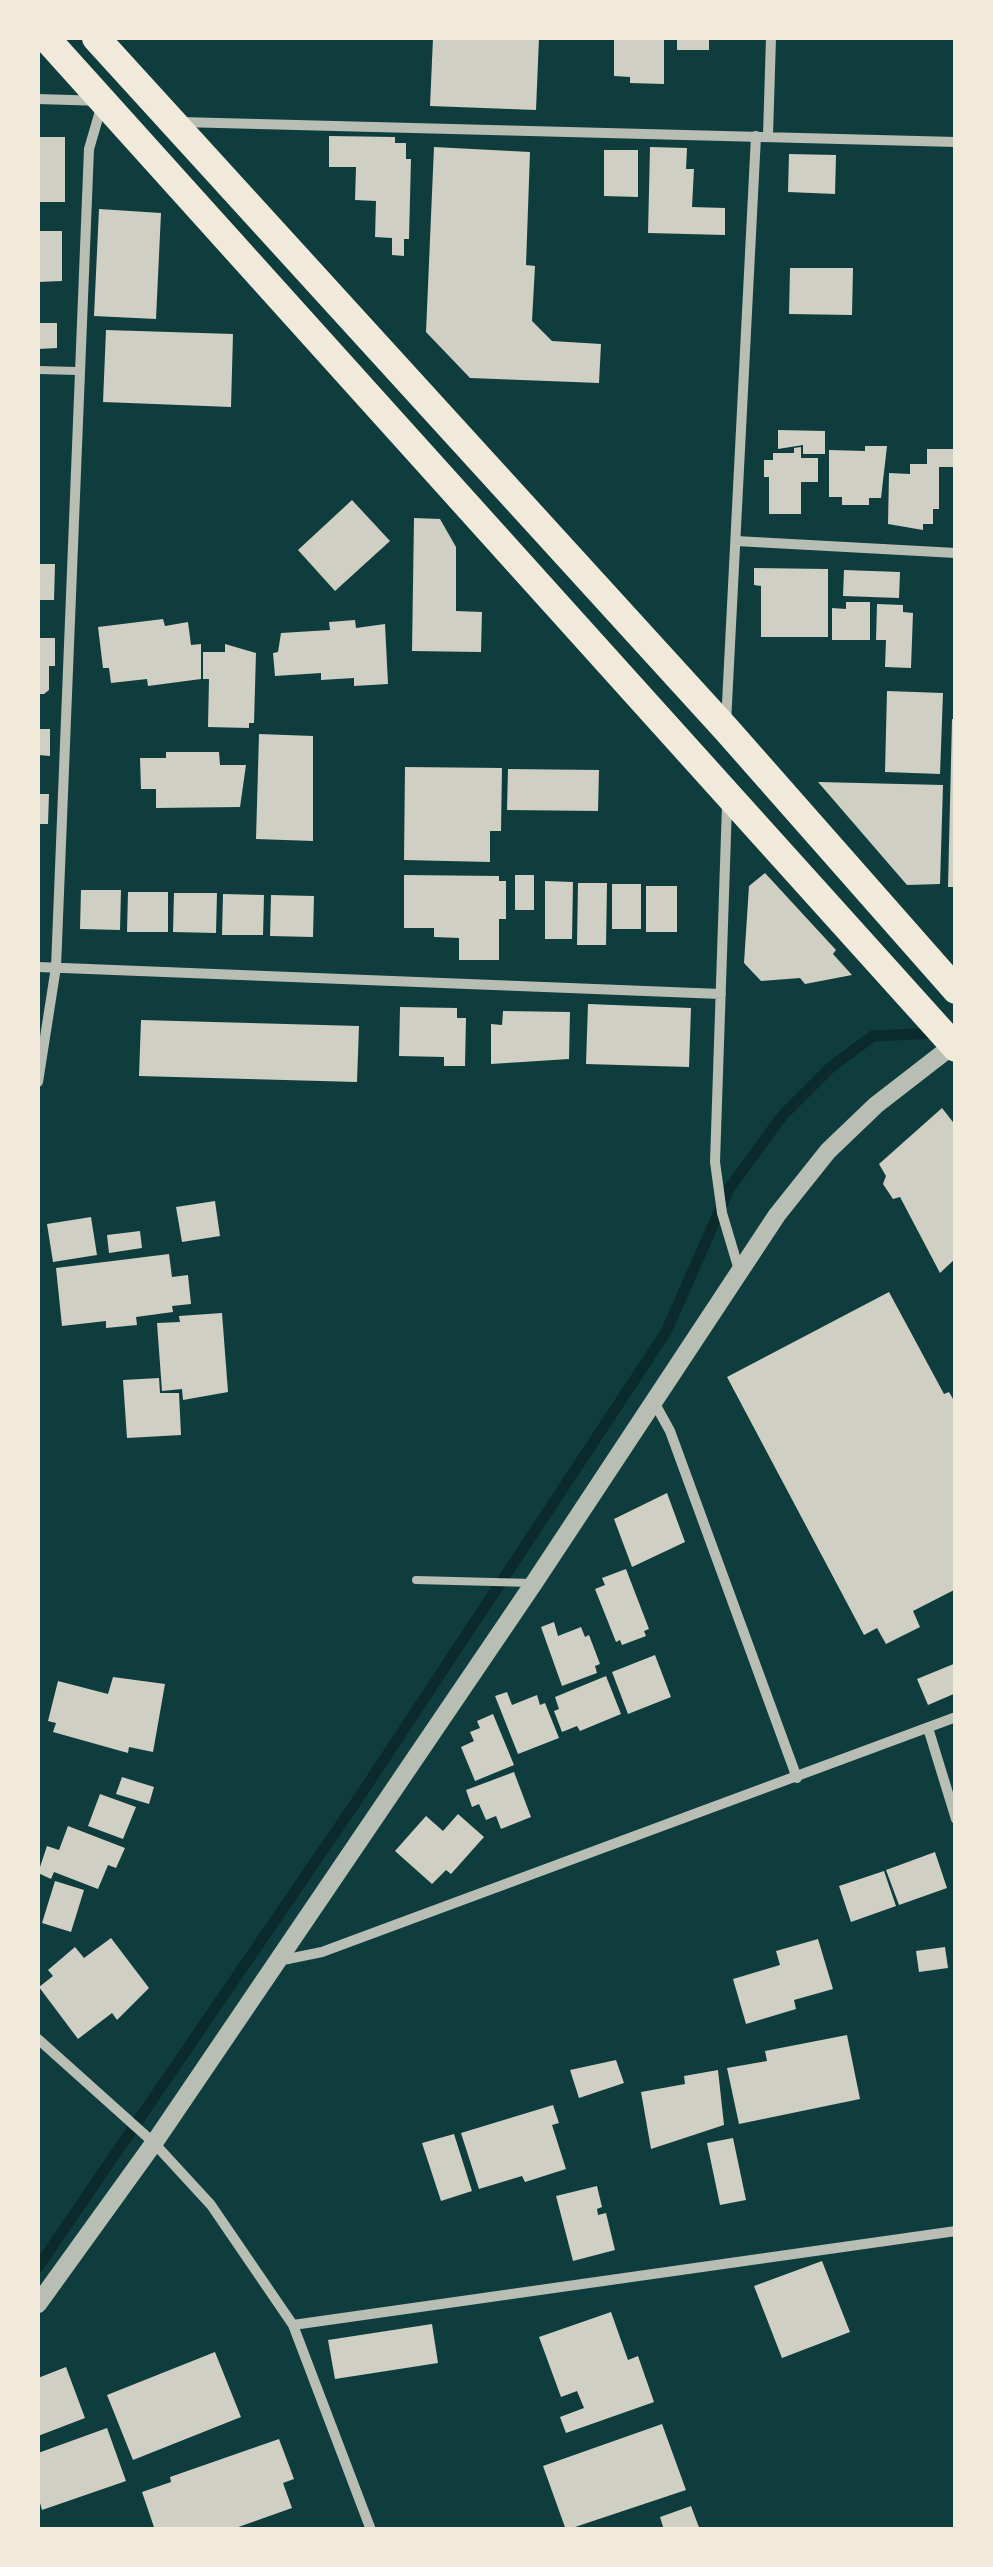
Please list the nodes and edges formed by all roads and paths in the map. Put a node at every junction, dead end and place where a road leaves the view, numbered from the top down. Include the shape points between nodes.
1 (46, 38) edge
2 (96, 38) edge
3 (772, 38) edge
4 (38, 99) edge
5 (104, 100) junction
6 (169, 121) junction
7 (762, 135) junction
8 (956, 142) edge
9 (38, 370) edge
10 (77, 371) junction
11 (736, 541) junction
12 (956, 552) edge
13 (726, 729) junction
14 (728, 790) junction
15 (38, 967) edge
16 (56, 967) junction
17 (956, 990) edge
18 (721, 994) junction
19 (955, 1045) edge
20 (38, 1082) edge
21 (739, 1271) junction
22 (654, 1402) junction
23 (416, 1580) dead end
24 (534, 1584) junction
25 (956, 1718) edge
26 (928, 1728) junction
27 (797, 1778) junction
28 (956, 1819) edge
29 (277, 1962) junction
30 (38, 2039) edge
31 (154, 2143) junction
32 (956, 2231) edge
33 (38, 2304) edge
34 (293, 2325) junction
35 (371, 2530) edge

1 - 5 highway
2 - 6 highway
3 - 7 street
4 - 5 street
5 - 10 street via 89,149
5 - 14 highway
6 - 7 street
6 - 13 highway
7 - 8 street
7 - 11 street
9 - 10 lane
10 - 16 street
11 - 12 street
11 - 13 street
13 - 17 highway
14 - 18 street
14 - 19 highway
15 - 16 street
16 - 18 street
16 - 20 street
18 - 21 street via 714,1162
19 - 21 street via 828,1151
21 - 22 street
22 - 24 street
22 - 27 street
23 - 24 lane
24 - 29 street
25 - 26 street
26 - 27 street
26 - 28 street
27 - 29 street via 322,1952
29 - 31 street
30 - 31 street
31 - 33 street
31 - 34 street via 211,2205
32 - 34 street
34 - 35 street

